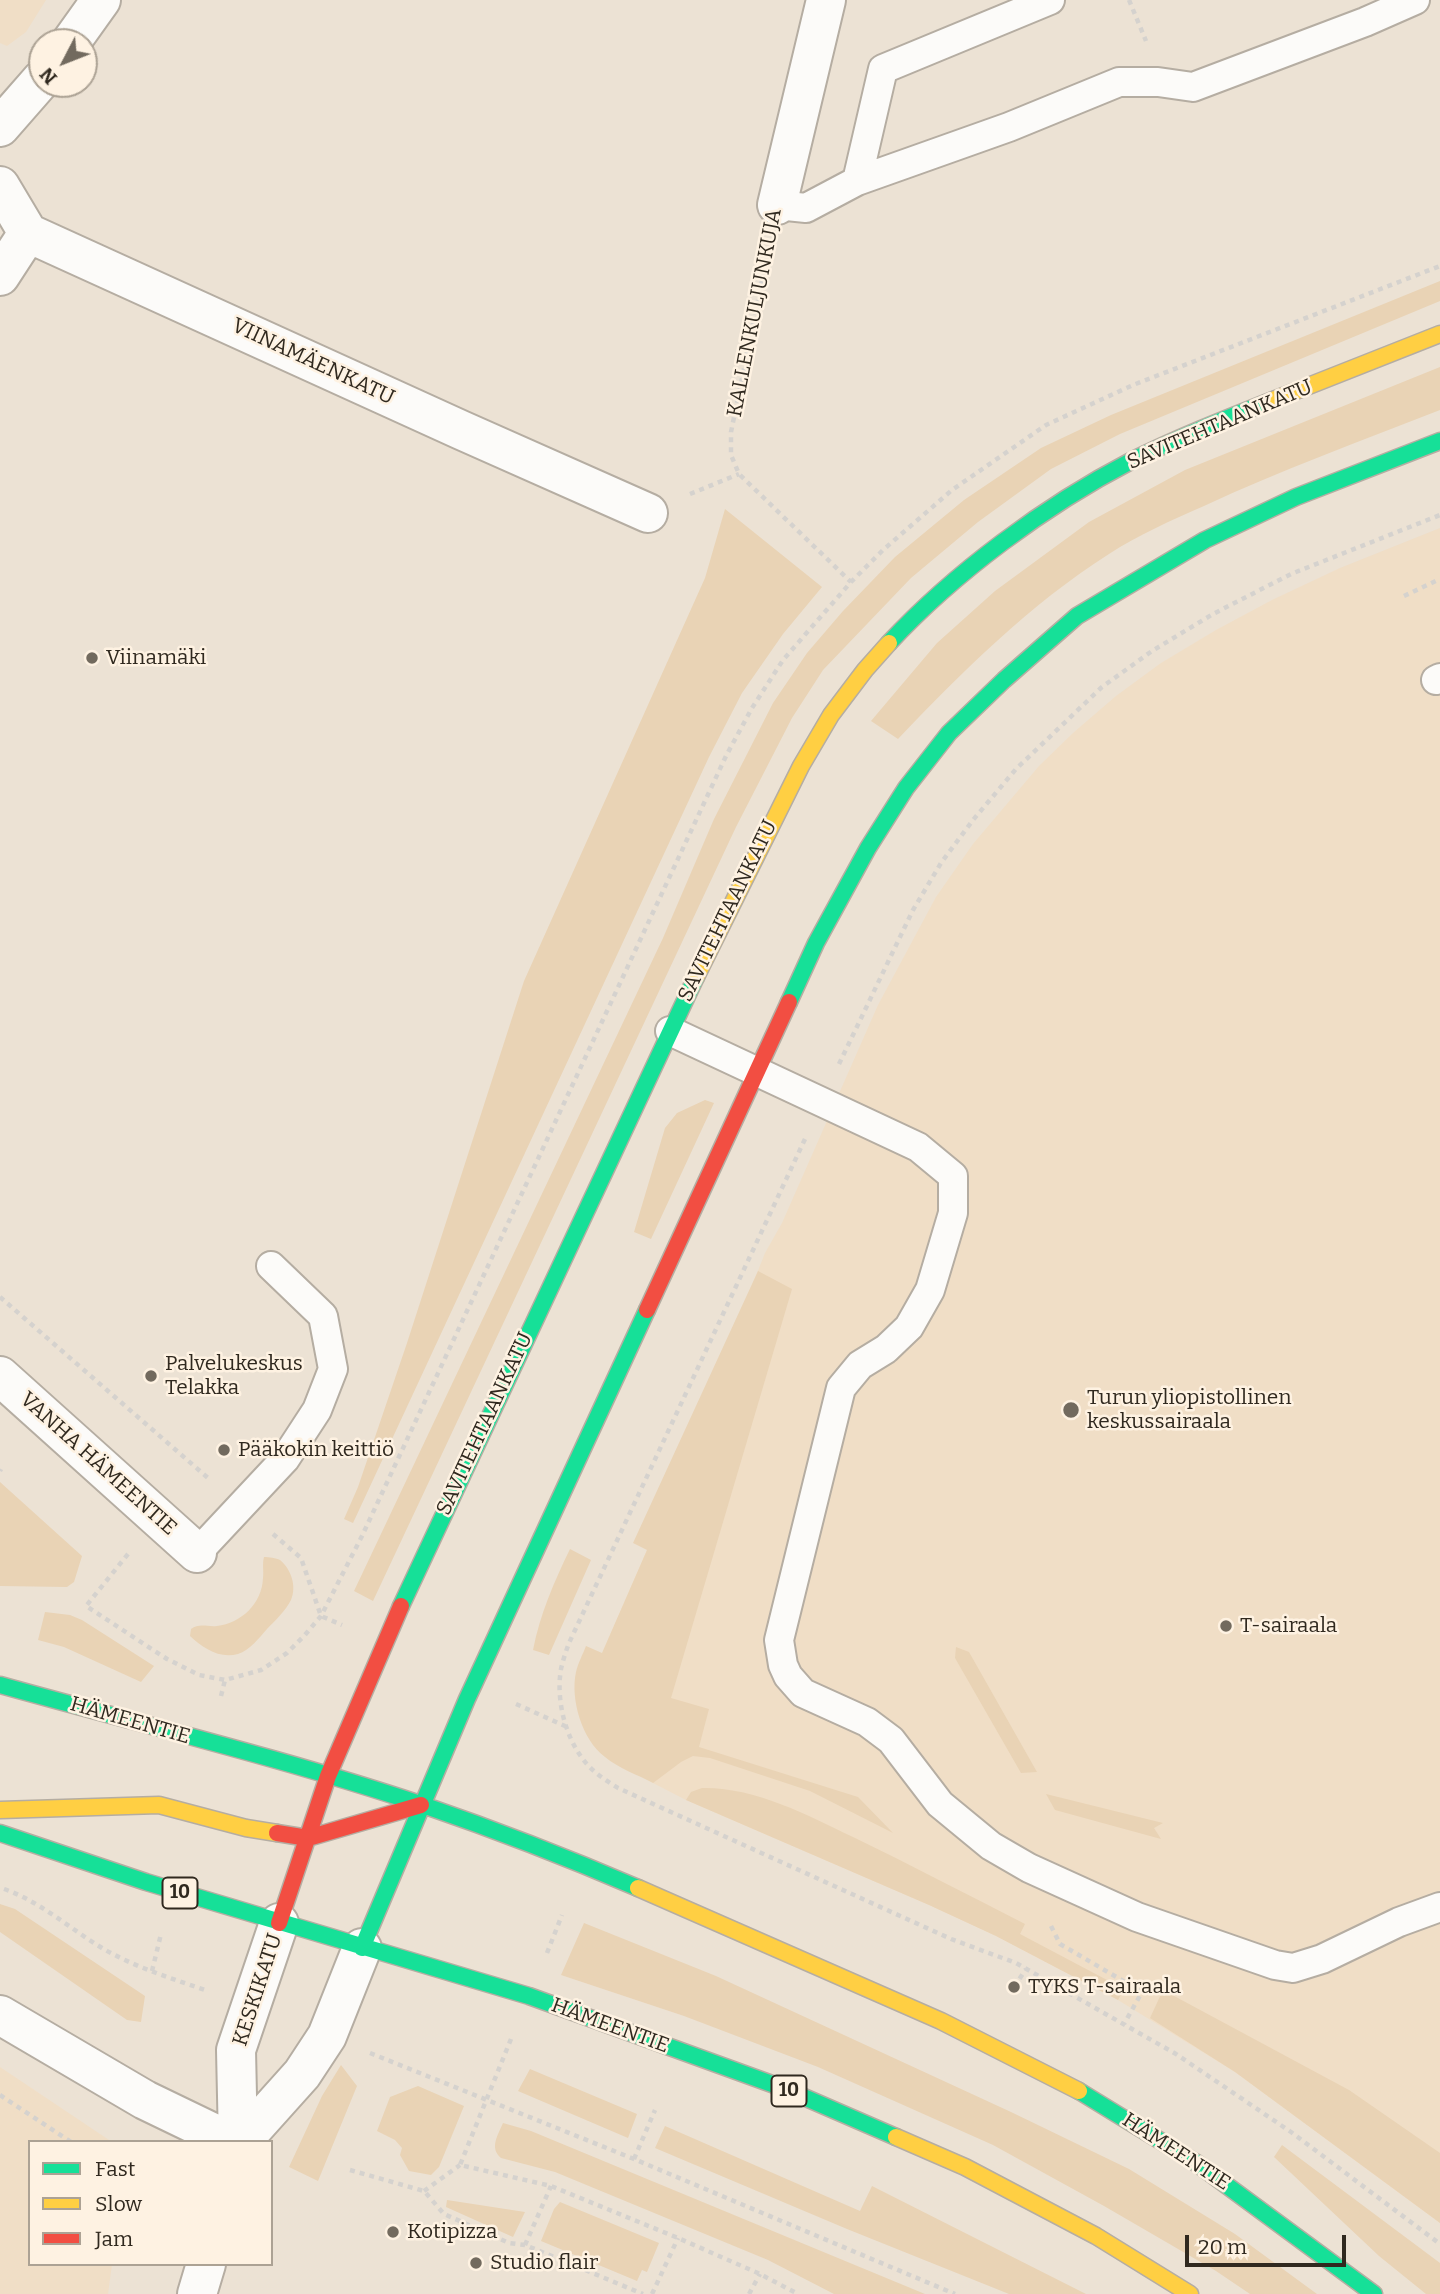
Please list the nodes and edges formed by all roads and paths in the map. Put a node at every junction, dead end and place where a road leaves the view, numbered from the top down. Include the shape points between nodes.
1 (101, 0) edge
2 (826, 0) edge
3 (1050, 0) edge
4 (1415, 0) edge
5 (81, 28) edge
6 (28, 95) edge
7 (0, 127) edge
8 (857, 181) junction
9 (0, 186) edge
10 (777, 205) junction
11 (28, 233) junction
12 (0, 276) edge
13 (1440, 334) edge
14 (1440, 441) edge
15 (648, 513) dead end
16 (1440, 515) edge
17 (1440, 579) edge
18 (851, 582) dead end
19 (1404, 596) dead end
20 (869, 999) dead end
21 (670, 1031) junction
22 (756, 1071) junction
23 (807, 1133) dead end
24 (271, 1266) dead end
25 (0, 1297) edge
26 (0, 1376) edge
27 (240, 1506) junction
28 (158, 1518) junction
29 (197, 1553) joint
30 (0, 1685) edge
31 (328, 1776) junction
32 (421, 1805) junction
33 (0, 1810) edge
34 (0, 1833) edge
35 (308, 1838) junction
36 (0, 1887) edge
37 (1440, 1907) edge
38 (562, 1915) dead end
39 (279, 1923) junction
40 (1051, 1925) dead end
41 (163, 1927) dead end
42 (362, 1948) junction
43 (547, 1954) dead end
44 (1026, 1969) junction
45 (152, 1971) junction
46 (1014, 1987) dead end
47 (217, 1994) dead end
48 (0, 2015) edge
49 (1124, 2024) junction
50 (514, 2033) dead end
51 (367, 2052) dead end
52 (0, 2095) edge
53 (486, 2100) junction
54 (655, 2110) dead end
55 (68, 2140) edge
56 (228, 2140) edge
57 (240, 2140) edge
58 (242, 2140) edge
59 (634, 2160) junction
60 (460, 2165) junction
61 (350, 2170) dead end
62 (551, 2186) junction
63 (424, 2192) junction
64 (678, 2238) junction
65 (1440, 2244) edge
66 (525, 2245) junction
67 (204, 2266) edge
68 (760, 2274) junction
69 (197, 2294) edge
70 (643, 2294) edge
71 (652, 2294) edge
72 (749, 2294) edge
73 (798, 2294) edge
74 (954, 2294) edge
75 (1190, 2294) edge
76 (1374, 2294) edge

1 - 5 street
2 - 10 street, KALLENKULJUNKUJA
3 - 8 lane via 883,69
4 - 8 lane via 1193,87 1119,82
6 - 7 street
8 - 10 lane via 806,208
9 - 11 street
10 - 18 path, KALLENKULJUNKUJA via 731,432 732,455 738,474
11 - 12 street
11 - 15 street, VIINAMÄENKATU
13 - 21 main road, SAVITEHTAANKATU via 1210,425 1130,462 999,545 944,591 873,661 831,715 765,835
14 - 22 main road via 1296,497 1205,540 1077,617 1004,680 949,733 874,838 816,943
16 - 20 path via 1291,574 1213,614 1102,687 1016,769 973,820 913,910
17 - 19 path
21 - 22 lane
21 - 31 main road, SAVITEHTAANKATU via 415,1576
22 - 32 main road
22 - 37 lane via 918,1147 953,1176 953,1213 930,1290 909,1326 886,1349 860,1365 841,1388 779,1640 788,1676 803,1693 867,1722 891,1740 940,1804 991,1846 1137,1917 1293,1968
23 - 44 path via 569,1643 561,1671 566,1727 581,1757 618,1788
24 - 27 lane via 323,1315 333,1369 317,1410 285,1459
25 - 27 path
26 - 28 street, VANHA HÄMEENTIE
27 - 28 path via 301,1558 321,1616 287,1653 261,1670 225,1680 199,1675 167,1659 86,1606
27 - 29 lane
28 - 29 street, VANHA HÄMEENTIE
30 - 31 main road, HÄMEENTIE
31 - 32 main road, HÄMEENTIE
31 - 35 main road, SAVITEHTAANKATU
32 - 35 main road
32 - 42 main road
32 - 76 main road, HÄMEENTIE via 612,1876 919,2010 1023,2062 1130,2121 1213,2174
33 - 35 main road via 159,1805 246,1828
34 - 39 main road, HÄMEENTIE / 10
35 - 39 main road, SAVITEHTAANKATU
36 - 45 path via 26,1896 103,1949
38 - 43 path
39 - 42 main road, HÄMEENTIE / 10
39 - 57 street, KESKIKATU via 236,2050
40 - 49 path via 1060,1944 1142,1992
41 - 45 path
42 - 58 street, KESKIKATU via 327,2036 302,2074
42 - 75 main road, HÄMEENTIE / 10 via 529,1996 783,2088 965,2167 1096,2236
44 - 46 path
44 - 49 path
45 - 47 path
48 - 56 street via 145,2101
49 - 65 path via 1292,2132
50 - 53 path
51 - 53 path
52 - 55 path
53 - 59 path
53 - 60 path
54 - 59 path
59 - 74 path
60 - 62 path
60 - 63 path
61 - 63 path
62 - 64 path
62 - 66 path
63 - 66 path via 444,2214 509,2244
64 - 68 path
64 - 71 path
66 - 70 path
67 - 69 street
68 - 72 path
68 - 73 path

